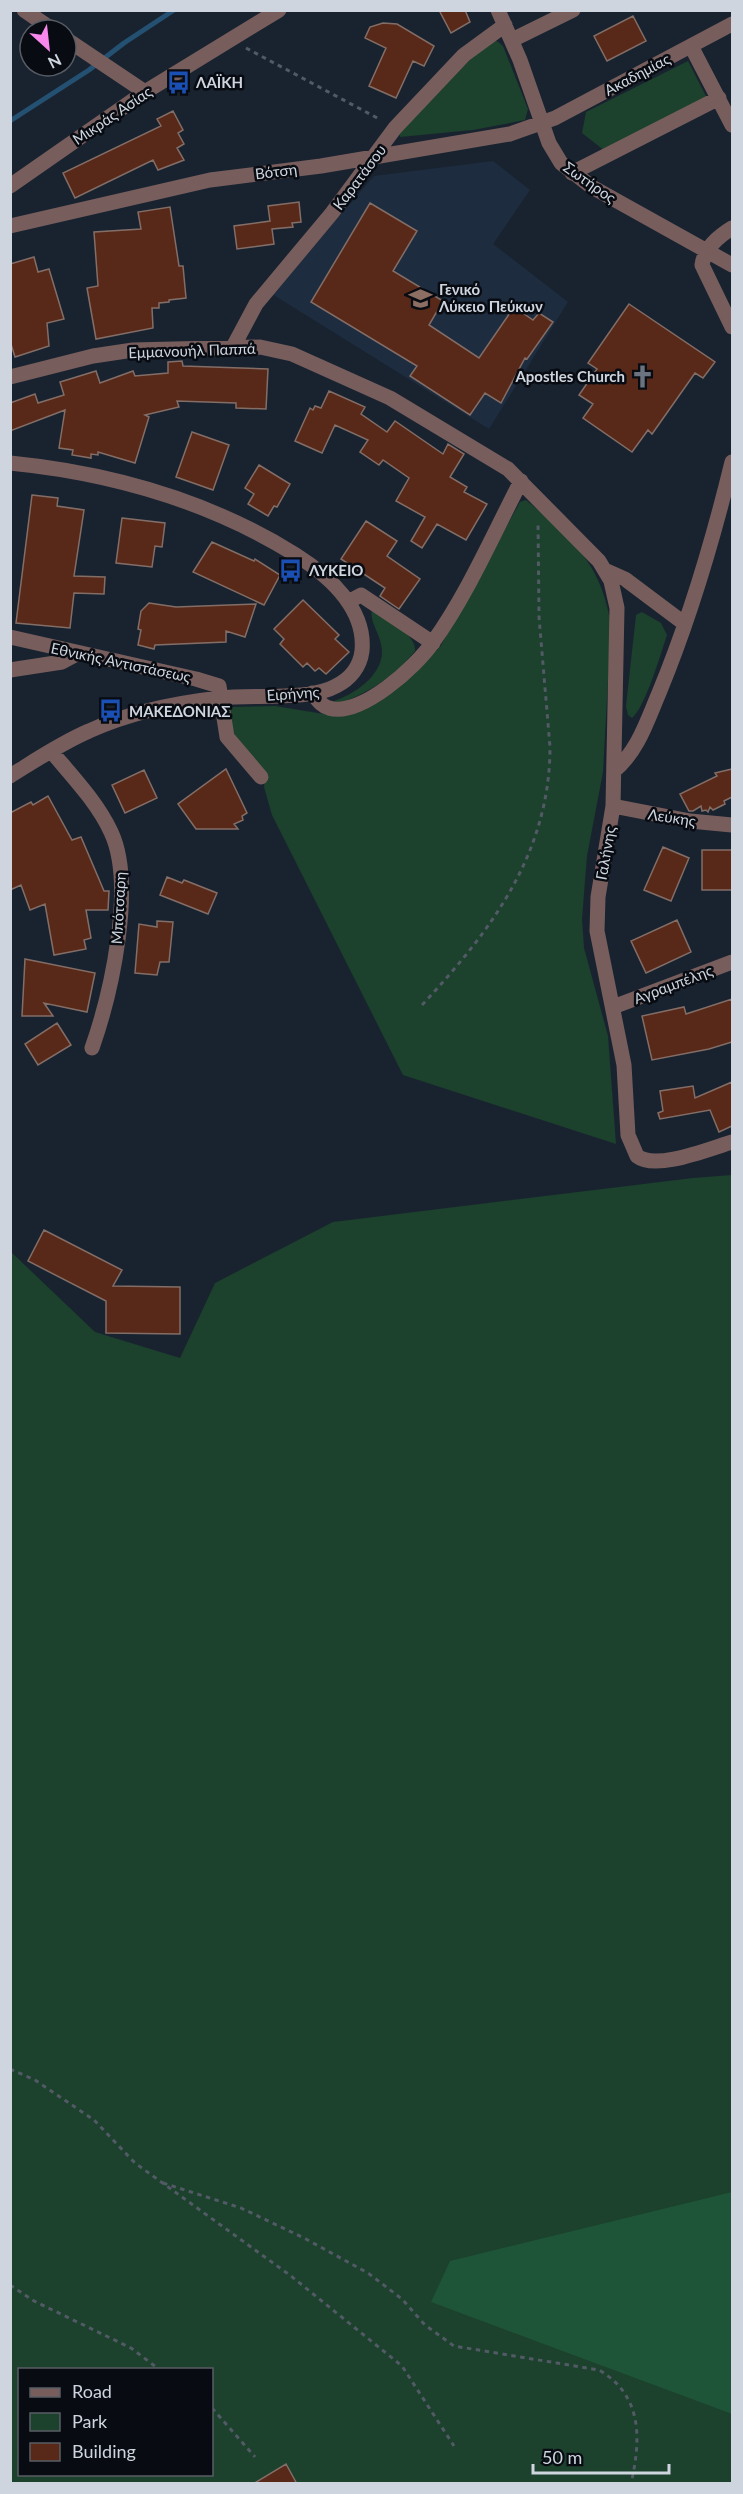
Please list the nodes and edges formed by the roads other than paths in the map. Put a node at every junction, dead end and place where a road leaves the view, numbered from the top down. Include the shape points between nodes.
1 (279, 10) edge
2 (498, 10) edge
3 (573, 10) edge
4 (732, 24) edge
5 (505, 25) junction
6 (512, 40) junction
7 (691, 46) junction
8 (78, 47) edge
9 (145, 92) junction
10 (719, 98) junction
11 (542, 123) junction
12 (732, 125) edge
13 (374, 156) junction
14 (572, 172) junction
15 (10, 186) edge
16 (10, 226) edge
17 (732, 228) edge
18 (707, 252) junction
19 (732, 266) edge
20 (732, 327) edge
21 (233, 347) junction
22 (10, 377) edge
23 (732, 462) edge
24 (10, 463) edge
25 (521, 481) junction
26 (726, 514) edge
27 (607, 571) junction
28 (348, 602) junction
29 (685, 624) junction
30 (10, 637) edge
31 (433, 644) junction
32 (77, 654) junction
33 (10, 670) edge
34 (312, 693) junction
35 (221, 698) junction
36 (51, 751) junction
37 (614, 771) junction
38 (10, 776) edge
39 (261, 777) dead end
40 (613, 806) junction
41 (732, 825) edge
42 (732, 962) edge
43 (613, 1007) junction
44 (92, 1048) dead end
45 (732, 1142) edge

1 - 9 street, Μικράς Ασίας
2 - 5 street, Σωτήρος
3 - 6 street
4 - 7 street, Ακαδημίας
5 - 6 street, Σωτήρος
5 - 13 street, Καρατάσου via 464,55
6 - 11 street, Σωτήρος
7 - 10 street
7 - 11 street, Ακαδημίας
8 - 9 street
9 - 15 street, Μικράς Ασίας
10 - 12 street
10 - 14 street
11 - 13 street, Βότση via 499,136
11 - 14 street, Σωτήρος via 555,154
13 - 16 street, Βότση via 210,180
13 - 21 street, Καρατάσου via 256,304
14 - 18 street, Σωτήρος
17 - 18 street
18 - 19 street, Σωτήρος
18 - 20 street via 702,261 704,273
21 - 22 street, Εμμανουήλ Παππά via 108,353
21 - 25 street, Εμμανουήλ Παππά via 275,349 363,384 486,454
23 - 26 street
24 - 28 street, Ειρήνης via 85,474 198,505 292,552 324,576
25 - 27 street, Γαλήνης
25 - 31 street
26 - 29 street
27 - 29 street via 625,579
27 - 37 street, Γαλήνης via 616,595 618,627
28 - 31 street via 361,595
28 - 34 street, Ειρήνης via 361,630 358,665 338,686
29 - 37 street via 638,741
30 - 32 street, Εθνικής Αντιστάσεως
31 - 34 street via 396,679 361,703 332,709 323,706
32 - 33 street via 62,662
32 - 35 street, Εθνικής Αντιστάσεως via 208,682 220,688
34 - 35 street, Ειρήνης
35 - 36 street, Ειρήνης via 122,718 91,729
35 - 39 street via 227,737
36 - 38 street, Ειρήνης
36 - 44 street, Μπότσαρη via 102,816 112,834 120,864 120,912 112,980
37 - 40 street, Γαλήνης
40 - 41 street, Λεύκης
40 - 43 street, Γαλήνης via 596,913
42 - 43 street, Αγραμπέλης
43 - 45 street, Γαλήνης via 624,1065 628,1135 636,1154 647,1161 663,1161

